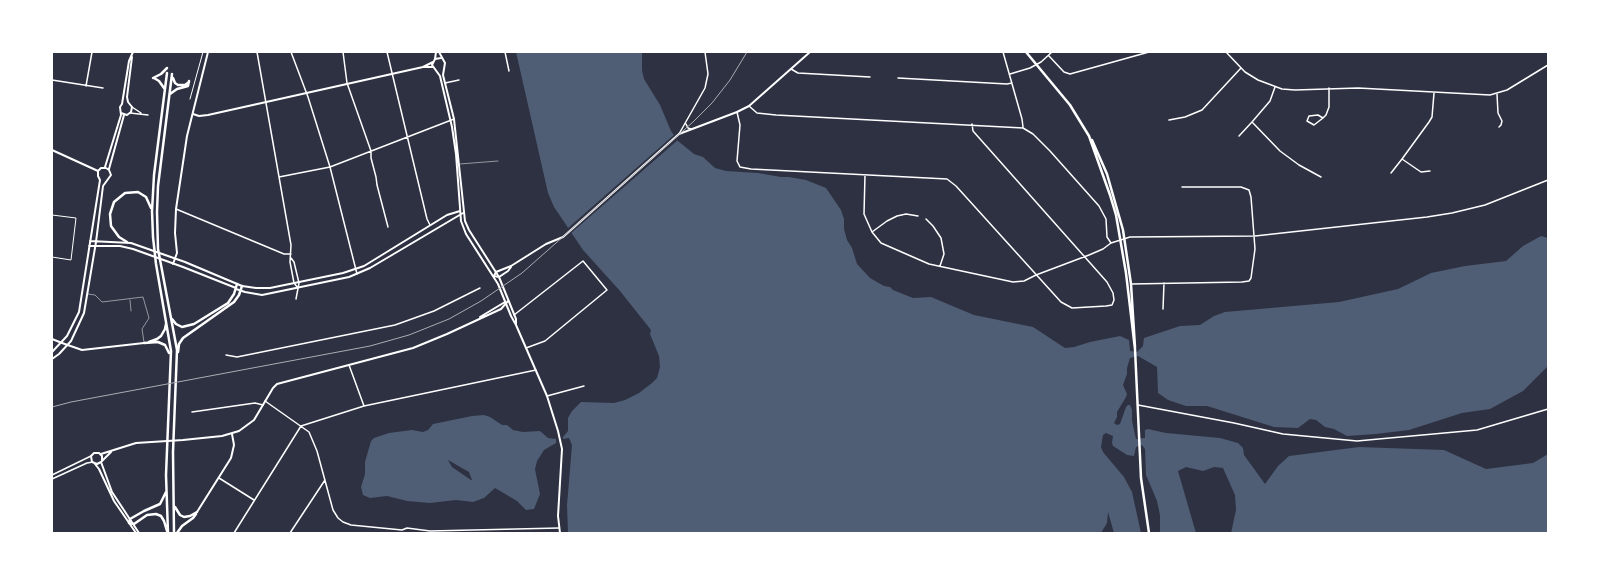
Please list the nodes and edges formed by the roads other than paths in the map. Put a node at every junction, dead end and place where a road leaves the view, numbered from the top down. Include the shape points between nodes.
1 (92, 52) edge
2 (132, 52) edge
3 (203, 52) edge
4 (208, 52) edge
5 (257, 52) edge
6 (290, 52) edge
7 (343, 52) edge
8 (387, 52) edge
9 (437, 52) edge
10 (505, 52) edge
11 (706, 52) edge
12 (810, 52) edge
13 (1003, 52) edge
14 (1026, 52) edge
15 (1052, 52) edge
16 (1149, 52) edge
17 (1226, 52) edge
18 (132, 56) junction
19 (1049, 56) junction
20 (441, 58) junction
21 (435, 59) junction
22 (433, 62) junction
23 (1036, 65) junction
24 (1548, 65) edge
25 (423, 67) junction
26 (433, 67) junction
27 (167, 68) dead end
28 (444, 68) junction
29 (1241, 68) junction
30 (790, 69) junction
31 (437, 70) junction
32 (509, 71) dead end
33 (167, 73) dead end
34 (392, 74) junction
35 (1010, 74) junction
36 (870, 77) dead end
37 (898, 78) dead end
38 (52, 80) edge
39 (459, 80) dead end
40 (347, 83) junction
41 (445, 83) junction
42 (1012, 83) junction
43 (86, 86) junction
44 (1275, 87) junction
45 (103, 88) dead end
46 (1329, 88) junction
47 (165, 89) junction
48 (306, 93) junction
49 (1434, 93) junction
50 (170, 94) junction
51 (1497, 94) junction
52 (190, 99) dead end
53 (128, 102) junction
54 (266, 102) junction
55 (122, 104) junction
56 (749, 106) junction
57 (132, 107) junction
58 (121, 112) junction
59 (736, 112) junction
60 (130, 113) junction
61 (141, 114) junction
62 (193, 114) junction
63 (124, 115) junction
64 (148, 115) dead end
65 (1323, 118) junction
66 (454, 119) junction
67 (451, 120) junction
68 (1169, 120) dead end
69 (1252, 122) junction
70 (686, 124) junction
71 (972, 124) junction
72 (1499, 127) dead end
73 (1023, 128) junction
74 (692, 129) junction
75 (679, 134) junction
76 (1239, 136) dead end
77 (408, 137) junction
78 (52, 150) edge
79 (371, 151) junction
80 (1402, 159) junction
81 (498, 161) dead end
82 (460, 164) junction
83 (105, 167) junction
84 (330, 167) junction
85 (109, 170) junction
86 (98, 171) junction
87 (1430, 171) dead end
88 (1391, 173) dead end
89 (865, 174) junction
90 (279, 177) junction
91 (1321, 177) dead end
92 (100, 180) junction
93 (107, 180) junction
94 (1548, 180) edge
95 (1182, 187) dead end
96 (1098, 205) junction
97 (1095, 207) dead end
98 (176, 209) junction
99 (152, 211) junction
100 (459, 211) junction
101 (463, 213) junction
102 (459, 214) junction
103 (52, 215) edge
104 (918, 216) dead end
105 (926, 219) dead end
106 (430, 225) junction
107 (388, 227) dead end
108 (437, 228) junction
109 (872, 232) junction
110 (1255, 236) junction
111 (1123, 240) junction
112 (90, 241) junction
113 (96, 242) junction
114 (127, 242) junction
115 (1111, 243) junction
116 (89, 246) junction
117 (398, 246) junction
118 (95, 247) junction
119 (393, 249) junction
120 (397, 251) junction
121 (291, 254) junction
122 (52, 257) edge
123 (1084, 257) junction
124 (292, 258) junction
125 (175, 259) junction
126 (173, 264) junction
127 (511, 266) junction
128 (939, 267) junction
129 (355, 269) junction
130 (496, 272) junction
131 (357, 274) junction
132 (1036, 275) junction
133 (494, 276) junction
134 (499, 277) junction
135 (1164, 282) junction
136 (294, 283) junction
137 (299, 283) junction
138 (237, 284) junction
139 (1131, 284) junction
140 (242, 286) junction
141 (236, 288) junction
142 (298, 288) junction
143 (480, 288) dead end
144 (240, 290) junction
145 (87, 294) junction
146 (130, 299) junction
147 (296, 299) dead end
148 (507, 303) junction
149 (1163, 309) dead end
150 (131, 311) dead end
151 (514, 315) junction
152 (171, 319) junction
153 (478, 319) junction
154 (166, 321) junction
155 (516, 325) junction
156 (52, 339) edge
157 (62, 343) junction
158 (144, 343) junction
159 (67, 346) junction
160 (526, 348) junction
161 (1135, 349) junction
162 (52, 352) edge
163 (226, 355) dead end
164 (177, 357) junction
165 (170, 358) junction
166 (52, 359) edge
167 (350, 365) junction
168 (536, 370) junction
169 (584, 386) dead end
170 (547, 396) junction
171 (265, 402) junction
172 (263, 405) junction
173 (1138, 405) junction
174 (364, 406) junction
175 (1548, 409) edge
176 (192, 412) dead end
177 (301, 426) junction
178 (232, 434) junction
179 (112, 451) junction
180 (100, 454) junction
181 (91, 456) junction
182 (101, 461) junction
183 (94, 463) junction
184 (52, 475) edge
185 (219, 478) junction
186 (52, 479) edge
187 (325, 480) junction
188 (167, 491) junction
189 (254, 500) junction
190 (174, 506) junction
191 (197, 512) junction
192 (130, 519) junction
193 (129, 523) junction
194 (134, 524) junction
195 (559, 528) junction
196 (136, 533) edge
197 (140, 533) edge
198 (168, 533) edge
199 (174, 533) edge
200 (177, 533) edge
201 (234, 533) edge
202 (290, 533) edge
203 (560, 533) edge
204 (1149, 533) edge

1 - 43 street
2 - 18 street
3 - 52 street
4 - 62 street
5 - 54 street
6 - 48 street
7 - 40 street
8 - 34 street
9 - 20 street
9 - 21 street
10 - 32 street
11 - 70 street via 706,84
12 - 30 street
13 - 35 street
14 - 23 main road
15 - 19 street
16 - 19 street via 1070,74 1064,72
17 - 29 street
18 - 53 street
18 - 55 street
19 - 23 street
20 - 21 street
20 - 28 street via 445,63
21 - 22 street
22 - 25 street
22 - 26 street
23 - 35 street
23 - 111 main road via 1070,104 1096,147 1117,205
24 - 51 street
25 - 26 street
25 - 34 street
26 - 31 street
27 - 47 main road via 153,78
28 - 31 street
28 - 41 street
29 - 44 street via 1258,80
29 - 68 street via 1202,110
30 - 36 street via 798,73
30 - 56 street
31 - 67 street
33 - 47 main road
34 - 40 street
34 - 77 street
35 - 42 street
37 - 42 street
38 - 43 street
39 - 41 street
40 - 48 street
40 - 79 street
41 - 66 street
42 - 73 street
43 - 45 street
44 - 46 street via 1295,90
44 - 69 street via 1270,101
46 - 49 street
46 - 65 street via 1329,107
47 - 99 main road
48 - 54 street
48 - 84 street
49 - 51 street
49 - 80 street via 1432,117
50 - 50 main road via 188,86 189,81 185,85 178,85 172,75
50 - 152 main road via 157,212 158,249
51 - 72 street via 1498,114 1502,121
53 - 55 street
53 - 57 street
54 - 62 street via 208,115
54 - 90 street
55 - 58 street
56 - 59 street
56 - 71 street via 757,113 776,115
57 - 60 street
57 - 61 street
58 - 63 street
58 - 83 street
59 - 74 street
59 - 89 street via 740,125 737,161 740,167
60 - 61 street
60 - 63 street
61 - 64 street
62 - 98 street via 187,136
63 - 85 street
65 - 65 street via 1318,115 1309,116 1307,121 1314,124
66 - 67 street
66 - 82 street
67 - 77 street
67 - 100 street via 460,194
69 - 76 street
69 - 91 street via 1280,151 1298,165
70 - 74 street
70 - 75 street
71 - 73 street
71 - 123 street via 973,130
73 - 96 street via 1050,151
74 - 75 street
75 - 127 street via 563,237 546,244
77 - 79 street
77 - 106 street
78 - 86 street
79 - 84 street
79 - 107 street
80 - 87 street via 1421,172
80 - 88 street
81 - 82 lane
82 - 101 street
83 - 85 street
83 - 86 street
84 - 90 street
84 - 129 street
85 - 93 street via 111,176
86 - 92 street
89 - 109 street via 864,210
89 - 132 street via 941,178 951,181
90 - 121 street
92 - 93 street
92 - 112 street
93 - 113 street via 103,186
94 - 110 street via 1492,203 1452,213
95 - 110 street via 1241,187 1249,190
96 - 97 lane
96 - 115 street via 1106,219 1107,237
98 - 121 street via 284,254
98 - 125 street
99 - 114 main road via 146,197 138,192 125,193 114,202 110,214 111,226 119,237
99 - 154 main road via 152,237
100 - 101 street
100 - 102 street
100 - 106 street
101 - 102 street
101 - 130 street via 469,230
102 - 108 street
102 - 133 street via 466,234
103 - 122 street via 76,218 70,260
104 - 109 street via 897,216
105 - 128 street via 941,238 944,254
106 - 108 street
106 - 117 street
108 - 120 street
109 - 128 street via 881,243
110 - 111 street via 1134,237
110 - 135 street via 1252,278 1249,281
111 - 115 street
111 - 139 main road
111 - 161 main road
112 - 113 street
112 - 116 street
113 - 114 street
113 - 118 street
114 - 125 street
115 - 123 street
116 - 118 street
116 - 157 street via 79,312
117 - 119 street
117 - 120 street
118 - 126 street via 120,246
118 - 145 street
119 - 120 street
119 - 129 street
120 - 131 street
121 - 124 street
123 - 132 street
123 - 132 street via 1110,287 1114,303 1106,306 1072,308 1061,302
124 - 136 street via 290,262
124 - 137 street
125 - 126 street
125 - 138 street
126 - 141 street
127 - 130 street
127 - 134 street
128 - 132 street via 1013,282 1024,281
129 - 131 street
129 - 137 street
130 - 133 street
130 - 134 street
131 - 142 street
133 - 134 street
133 - 148 street
134 - 148 street
135 - 139 street
135 - 149 street
136 - 137 street
136 - 140 street via 265,288
136 - 142 street
137 - 142 street
138 - 140 street
138 - 141 main road
139 - 161 main road
140 - 144 main road
141 - 144 street
141 - 152 main road via 228,303 191,326 180,326
142 - 144 street via 262,295
142 - 147 street
143 - 163 street via 440,308 395,325 237,357
144 - 164 main road via 237,300 183,338 179,344
145 - 146 lane via 95,295 102,302
145 - 159 street via 82,320
146 - 150 lane
146 - 158 lane via 143,297 149,318 142,330
148 - 151 street
148 - 153 street
148 - 153 street
148 - 155 street
151 - 155 street
151 - 160 street via 583,262 607,290 545,341
152 - 164 main road
153 - 167 street via 413,348
154 - 158 main road via 161,336
154 - 165 main road via 170,338
155 - 160 street
156 - 157 street
157 - 159 street
157 - 162 street
158 - 159 street via 93,350
158 - 165 main road via 158,342 167,346
159 - 166 street
160 - 168 street
161 - 173 main road
164 - 190 main road
165 - 188 main road
167 - 171 street via 278,384
167 - 174 street
168 - 170 street
168 - 174 street
169 - 170 street
170 - 195 street via 561,443
171 - 172 street
171 - 177 street
172 - 176 street via 255,403
172 - 178 street via 251,424
173 - 175 street via 1283,434 1357,441 1476,430
173 - 204 main road via 1142,490
174 - 177 street
177 - 187 street via 309,432
177 - 189 street
178 - 179 street via 136,443
178 - 185 street via 234,445 231,458
179 - 180 street
179 - 182 street
180 - 181 street via 95,452
180 - 182 street
181 - 183 street
181 - 184 street
182 - 183 street
182 - 192 street via 112,492
183 - 186 street via 87,463
183 - 193 street
185 - 189 street
185 - 191 street
187 - 195 street via 335,514 343,522 351,525 430,531
187 - 202 street
188 - 192 main road via 160,504
188 - 198 main road
189 - 201 street
190 - 191 main road via 181,517 188,517
190 - 199 main road
191 - 200 main road
192 - 193 main road
192 - 194 street
193 - 194 main road
193 - 196 street
194 - 197 street
194 - 198 main road via 144,516 156,514 161,516
195 - 203 street

